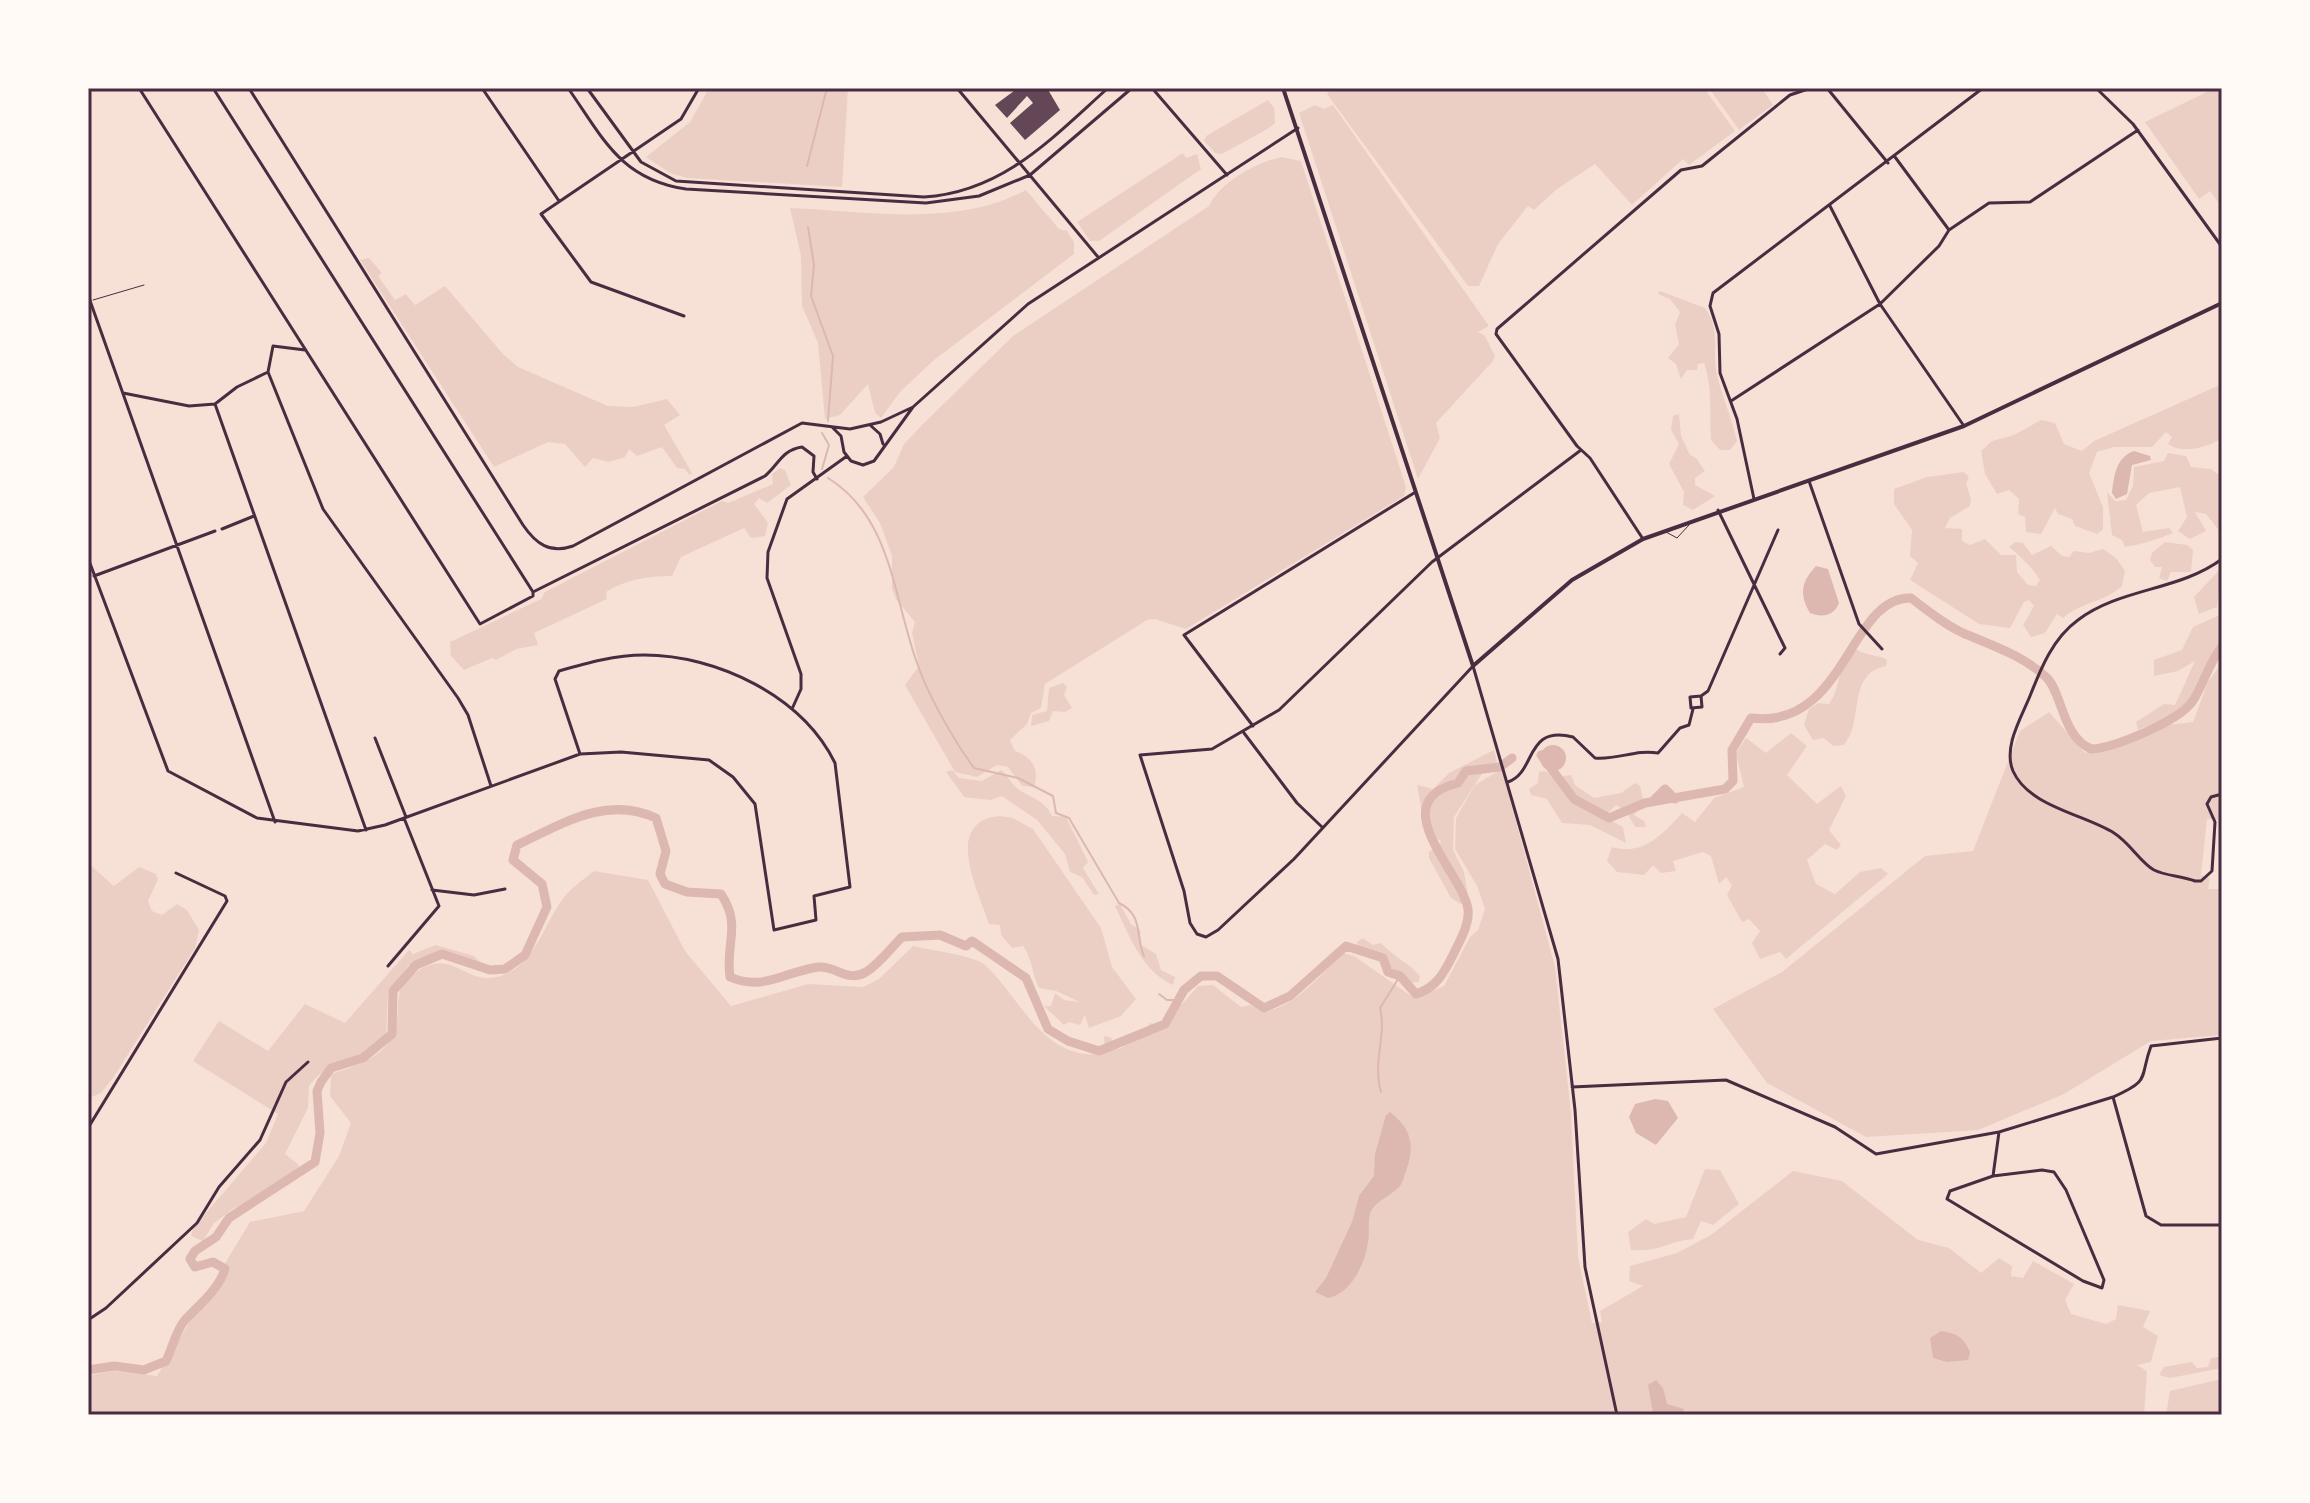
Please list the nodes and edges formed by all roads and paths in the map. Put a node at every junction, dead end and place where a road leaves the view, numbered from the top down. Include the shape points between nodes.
1 (139, 88) edge
2 (213, 88) edge
3 (249, 88) edge
4 (482, 88) edge
5 (568, 88) edge
6 (587, 88) edge
7 (699, 88) edge
8 (957, 88) edge
9 (1108, 88) edge
10 (1132, 88) edge
11 (1152, 88) edge
12 (1283, 88) edge
13 (1811, 88) edge
14 (1827, 88) edge
15 (1983, 88) edge
16 (2096, 88) edge
17 (1298, 128) junction
18 (2138, 130) junction
19 (632, 152) junction
20 (1895, 157) junction
21 (620, 161) junction
22 (1888, 163) junction
23 (1020, 164) junction
24 (1030, 175) junction
25 (1227, 175) junction
26 (559, 201) junction
27 (1830, 206) junction
28 (1949, 230) junction
29 (2222, 247) edge
30 (1099, 258) junction
31 (144, 285) dead end
32 (88, 295) edge
33 (90, 301) junction
34 (2222, 303) edge
35 (1880, 304) junction
36 (684, 316) dead end
37 (305, 350) junction
38 (268, 372) junction
39 (122, 392) junction
40 (1731, 401) junction
41 (215, 404) junction
42 (913, 407) junction
43 (870, 425) junction
44 (1964, 426) junction
45 (833, 428) junction
46 (850, 429) junction
47 (843, 442) junction
48 (883, 446) junction
49 (1581, 450) junction
50 (847, 456) junction
51 (817, 479) junction
52 (1809, 481) junction
53 (1414, 493) junction
54 (1754, 499) junction
55 (1718, 510) junction
56 (254, 516) junction
57 (1691, 520) junction
58 (222, 529) dead end
59 (1664, 530) junction
60 (1778, 530) dead end
61 (215, 531) dead end
62 (1643, 539) junction
63 (177, 546) junction
64 (88, 558) edge
65 (2222, 559) edge
66 (1436, 560) junction
67 (94, 576) junction
68 (1754, 587) junction
69 (533, 592) junction
70 (1882, 649) dead end
71 (1780, 654) dead end
72 (1473, 666) junction
73 (1701, 696) junction
74 (792, 709) junction
75 (1693, 709) junction
76 (1254, 726) junction
77 (1244, 733) junction
78 (375, 738) dead end
79 (580, 754) junction
80 (1508, 782) junction
81 (491, 786) junction
82 (2222, 794) edge
83 (405, 818) junction
84 (275, 822) junction
85 (1322, 827) junction
86 (366, 830) junction
87 (176, 873) dead end
88 (505, 889) dead end
89 (432, 890) junction
90 (388, 966) dead end
91 (2222, 1038) edge
92 (308, 1062) dead end
93 (1572, 1087) junction
94 (2113, 1097) junction
95 (88, 1128) edge
96 (1999, 1132) junction
97 (1993, 1176) junction
98 (2222, 1225) edge
99 (88, 1320) edge
100 (1617, 1415) edge

1 - 37 street
2 - 69 street
3 - 45 street via 523,525 544,546 573,546 802,423
4 - 26 street
5 - 21 street
6 - 19 street
7 - 19 street via 681,119
8 - 23 street
9 - 23 street
10 - 24 street
11 - 25 street
12 - 17 street
13 - 49 street via 1790,95 1702,166 1681,170 1497,329
14 - 22 street
15 - 20 street
16 - 18 street
17 - 25 street
17 - 53 street
18 - 28 street via 2030,202 1989,203
18 - 29 street
19 - 21 street
19 - 23 street via 657,173 691,184 896,197 959,193
20 - 22 street
20 - 28 street
21 - 24 street via 653,182 686,189 911,202 979,196
21 - 26 street
22 - 27 street
23 - 24 street
24 - 30 street
25 - 30 street
26 - 36 street via 541,214 586,277
27 - 35 street
27 - 40 street via 1711,296 1720,373
28 - 35 street
30 - 42 street via 1006,322
31 - 33 lane
32 - 33 street
33 - 39 street
34 - 44 street
35 - 40 street
35 - 44 street
37 - 38 street via 273,346
37 - 69 street via 477,622
38 - 41 street
38 - 81 street via 323,509 458,698
39 - 41 street via 189,406
39 - 63 street
40 - 54 street
41 - 56 street
42 - 43 street
42 - 48 street
43 - 46 street
43 - 48 street
44 - 52 street
45 - 46 street
45 - 47 street
46 - 47 street
47 - 50 street
48 - 50 street via 869,464 857,464
49 - 62 street
49 - 66 street
50 - 51 street
51 - 69 street via 814,456 795,448 765,476
51 - 74 street via 787,499 766,560 767,578 801,674
52 - 54 street
52 - 70 street via 1859,624
53 - 66 street
53 - 76 street via 1184,635
54 - 55 street
55 - 57 street
55 - 68 street
56 - 58 street
56 - 86 street
57 - 59 street
57 - 59 lane via 1677,538
59 - 62 street
60 - 68 street
61 - 63 street
62 - 72 street via 1572,580
63 - 67 street
63 - 84 street
64 - 67 street
65 - 82 street via 2187,579 2089,613 2058,639 2011,745 2012,769 2042,799 2116,834 2157,871 2195,881 2206,878 2214,864 2215,822 2207,804
66 - 72 street
66 - 76 street via 1294,697
67 - 84 street via 168,771 247,814
68 - 71 street via 1785,648
68 - 73 street via 1708,691
72 - 80 street
72 - 85 street
73 - 75 street via 1702,707
73 - 75 street via 1688,699
74 - 79 street via 750,682 683,658 643,655 595,661 555,674
74 - 79 street via 835,763 850,887 814,896 816,920 774,930 755,804 733,777 709,760 676,755
75 - 80 street via 1689,725 1658,753 1645,750 1620,759 1595,758 1573,737 1549,736 1536,745 1518,778
76 - 77 street
77 - 85 street
77 - 85 street via 1201,751 1140,755 1197,934 1210,937
78 - 83 street
79 - 81 street
80 - 93 street via 1558,959
81 - 83 street
83 - 86 street
83 - 89 street
84 - 86 street
87 - 95 street via 227,899
88 - 89 street via 474,895
89 - 90 street via 438,910
91 - 94 street via 2151,1046 2140,1082
92 - 99 street via 286,1082 260,1140 219,1187 197,1223
93 - 96 street via 1726,1080 1835,1127 1876,1154
93 - 100 street via 1585,1267
94 - 96 street
94 - 98 street via 2146,1216 2161,1225
96 - 97 street
97 - 97 street via 1950,1191 1947,1199 2102,1288 2099,1268 2054,1172

